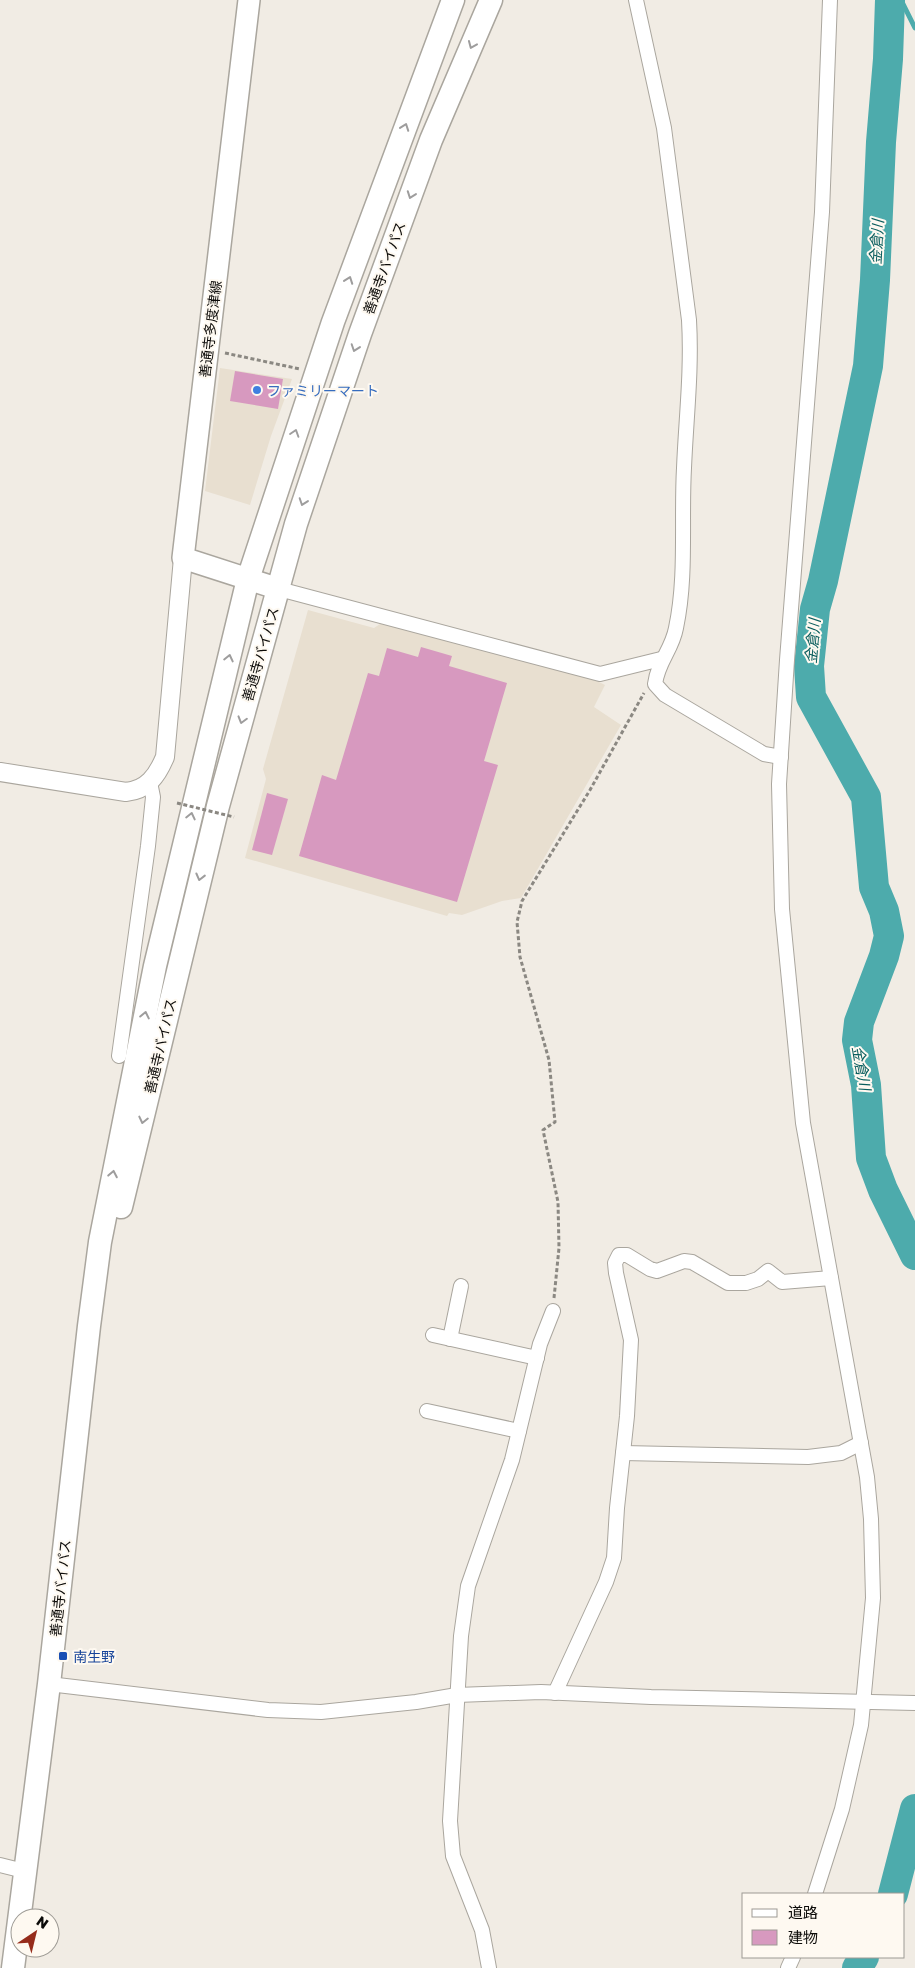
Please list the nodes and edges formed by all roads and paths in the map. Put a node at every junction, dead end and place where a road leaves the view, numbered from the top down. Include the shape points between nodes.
1 (248, 0) edge
2 (453, 0) edge
3 (491, 0) edge
4 (636, 0) edge
5 (830, 0) edge
6 (207, 351) junction
7 (302, 369) dead end
8 (182, 558) junction
9 (248, 579) junction
10 (279, 589) junction
11 (659, 665) junction
12 (780, 758) junction
13 (0, 772) edge
14 (150, 782) junction
15 (177, 803) dead end
16 (234, 817) dead end
17 (119, 1056) dead end
18 (831, 1278) junction
19 (461, 1286) dead end
20 (552, 1311) joint
21 (89, 1326) junction
22 (433, 1335) dead end
23 (450, 1339) junction
24 (537, 1358) junction
25 (427, 1411) dead end
26 (519, 1430) junction
27 (861, 1443) junction
28 (623, 1453) junction
29 (49, 1684) junction
30 (555, 1693) junction
31 (457, 1695) junction
32 (862, 1702) junction
33 (915, 1703) edge
34 (0, 1865) edge
35 (24, 1871) junction
36 (815, 1893) edge
37 (13, 1968) edge
38 (489, 1968) edge

1 - 6 main road, 善通寺多度津線
9 -> 2 highway, 善通寺バイパス via 333,322
3 -> 10 highway, 善通寺バイパス via 431,140 360,334 296,524
4 - 11 street via 664,128 690,347 681,587 676,629
5 - 12 street via 822,212
6 - 7 path
6 - 8 main road, 善通寺多度津線
8 - 9 main road
8 - 14 street via 165,757
9 - 10 main road
21 -> 9 highway, 善通寺バイパス via 102,1232 155,966
10 - 11 street via 600,674
10 -> 21 highway, 善通寺バイパス via 218,806 138,1140
11 - 12 street via 655,684 665,695 764,754
11 - 20 path via 590,790 522,901 517,922 520,957 549,1060 555,1122 543,1130 558,1202 559,1248
12 - 18 street via 782,909 804,1123
13 - 14 street via 126,792
14 - 17 street via 153,797 148,846
15 - 16 path, bridge
18 - 27 street
18 - 28 street via 782,1282 768,1271 746,1283 728,1283 692,1262 684,1261 657,1271 627,1255 619,1255 615,1263 616,1273 631,1340
19 - 23 street
20 - 24 street
21 - 29 highway, 善通寺バイパス
22 - 23 street
23 - 24 street
24 - 26 street
25 - 26 street
26 - 31 street via 512,1460 468,1586
27 - 28 street via 841,1453 808,1457
27 - 32 street via 871,1519 873,1598
28 - 30 street via 614,1558
29 - 31 street via 258,1709 321,1712
29 - 35 highway, 善通寺バイパス
30 - 31 street
30 - 32 street
31 - 38 street via 450,1820 453,1856 482,1930
32 - 33 street
32 - 36 street via 842,1809
34 - 35 street
35 - 37 highway, 善通寺バイパス

